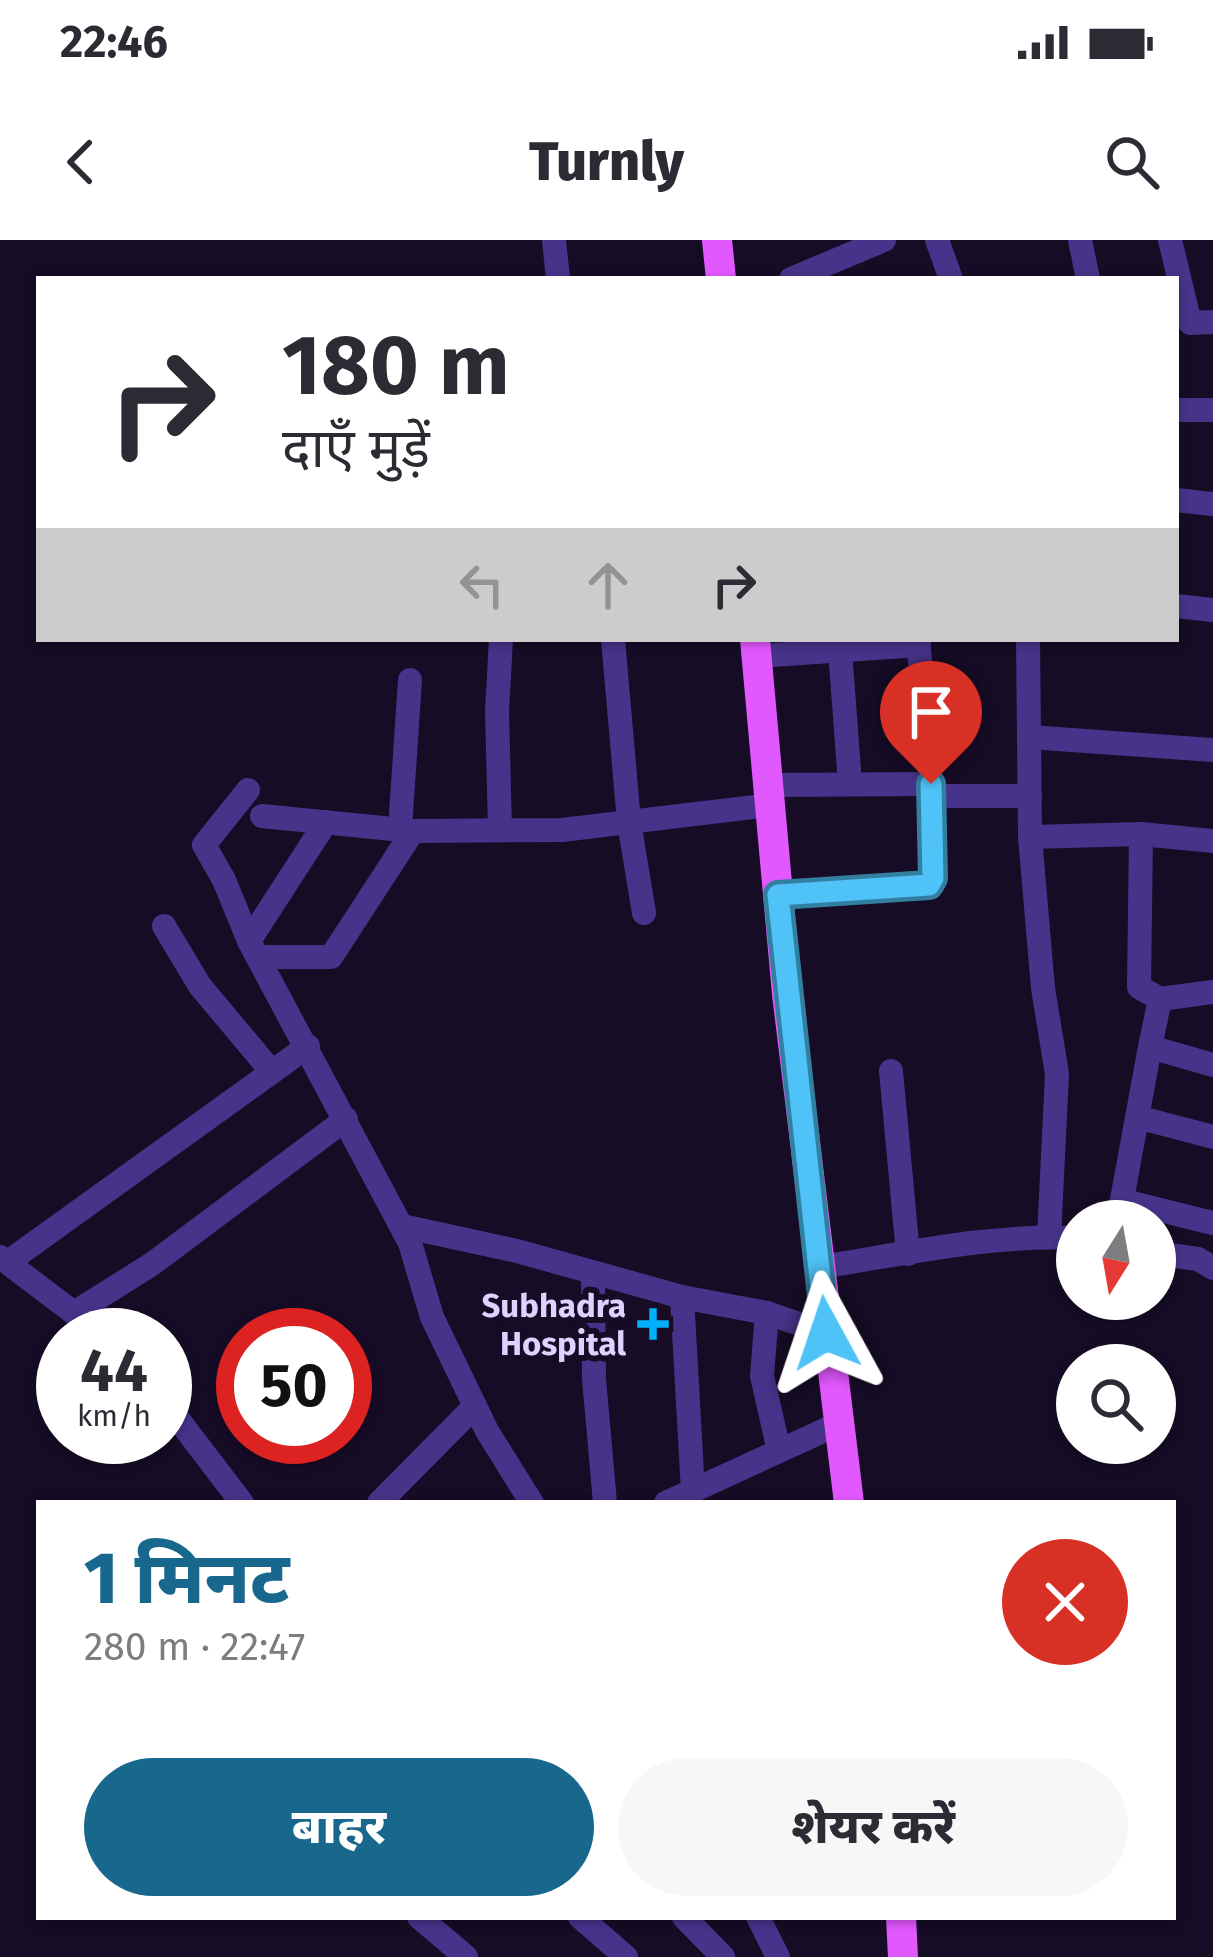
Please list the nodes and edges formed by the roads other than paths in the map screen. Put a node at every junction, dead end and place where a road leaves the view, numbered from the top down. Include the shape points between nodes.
1 (554, 240) edge
2 (718, 240) edge
3 (884, 240) edge
4 (937, 240) edge
5 (1080, 240) edge
6 (1170, 240) edge
7 (558, 276) edge
8 (721, 276) edge
9 (798, 276) edge
10 (950, 276) edge
11 (1087, 276) edge
12 (1179, 276) edge
13 (1179, 277) edge
14 (1213, 322) edge
15 (1179, 410) edge
16 (1213, 410) edge
17 (1179, 500) edge
18 (1213, 504) edge
19 (1179, 606) edge
20 (1213, 610) edge
21 (501, 642) edge
22 (614, 642) edge
23 (918, 642) edge
24 (1028, 642) edge
25 (756, 647) edge
26 (840, 650) junction
27 (410, 680) dead end
28 (1029, 736) junction
29 (1213, 750) edge
30 (850, 784) junction
31 (248, 790) dead end
32 (932, 790) junction
33 (769, 795) junction
34 (1030, 796) junction
35 (262, 816) dead end
36 (326, 822) junction
37 (629, 822) junction
38 (406, 830) junction
39 (500, 830) junction
40 (1142, 834) junction
41 (1030, 837) junction
42 (1213, 841) edge
43 (778, 895) junction
44 (644, 913) dead end
45 (164, 926) dead end
46 (254, 949) junction
47 (1213, 992) edge
48 (1160, 1000) junction
49 (308, 1046) junction
50 (1150, 1047) junction
51 (1213, 1065) edge
52 (891, 1071) dead end
53 (272, 1072) junction
54 (1137, 1118) junction
55 (346, 1119) junction
56 (1213, 1137) edge
57 (1123, 1200) edge
58 (1176, 1218) edge
59 (1213, 1223) edge
60 (402, 1226) junction
61 (1048, 1237) junction
62 (1056, 1237) edge
63 (908, 1254) junction
64 (1176, 1255) edge
65 (4, 1260) edge
66 (820, 1267) junction
67 (1213, 1268) edge
68 (593, 1273) junction
69 (682, 1297) junction
70 (67, 1308) edge
71 (82, 1308) edge
72 (767, 1313) junction
73 (826, 1333) junction
74 (476, 1406) junction
75 (838, 1424) junction
76 (192, 1437) edge
77 (779, 1451) junction
78 (693, 1491) junction
79 (240, 1500) edge
80 (382, 1500) edge
81 (530, 1500) edge
82 (605, 1500) edge
83 (673, 1500) edge
84 (849, 1500) edge
85 (423, 1920) edge
86 (583, 1920) edge
87 (687, 1920) edge
88 (760, 1920) edge
89 (901, 1920) edge
90 (466, 1957) edge
91 (626, 1957) edge
92 (723, 1957) edge
93 (778, 1957) edge
94 (903, 1957) edge

1 - 7 street
2 - 8 main road
3 - 9 street
4 - 10 street
5 - 11 street
6 - 12 street
13 - 14 street via 1190,323
15 - 16 street
17 - 18 street
19 - 20 street
21 - 39 street
22 - 37 street
23 - 26 street
23 - 32 street
24 - 28 street
25 - 26 street
25 - 33 main road
26 - 30 street
27 - 38 street
28 - 29 street
28 - 34 street
30 - 32 street
30 - 33 street
31 - 46 street via 203,845
32 - 34 street
32 - 43 street via 929,885
33 - 37 street
33 - 43 main road
34 - 41 street
35 - 36 street
36 - 38 street
36 - 46 street
37 - 39 street
37 - 44 street
38 - 39 street
38 - 46 street via 331,957
40 - 41 street
40 - 42 street
40 - 48 street via 1139,987
41 - 61 street via 1057,1074
43 - 66 main road
45 - 53 street via 200,986
46 - 49 street
47 - 48 street
48 - 50 street
49 - 53 street
49 - 55 street
50 - 51 street
50 - 54 street
52 - 63 street
53 - 65 street
54 - 56 street
54 - 57 street
55 - 60 street
55 - 71 street
58 - 59 street
60 - 68 street
60 - 74 street
61 - 62 street
61 - 63 street
63 - 66 street
64 - 67 street
65 - 70 street
66 - 73 main road
68 - 69 street
68 - 82 street
69 - 72 street
69 - 78 street
72 - 73 street
72 - 77 street via 762,1376
73 - 75 main road
74 - 80 street
74 - 81 street
75 - 77 street
75 - 84 main road
76 - 79 street
77 - 78 street
78 - 83 street
85 - 90 street
86 - 91 street
87 - 92 street
88 - 93 street
89 - 94 main road

